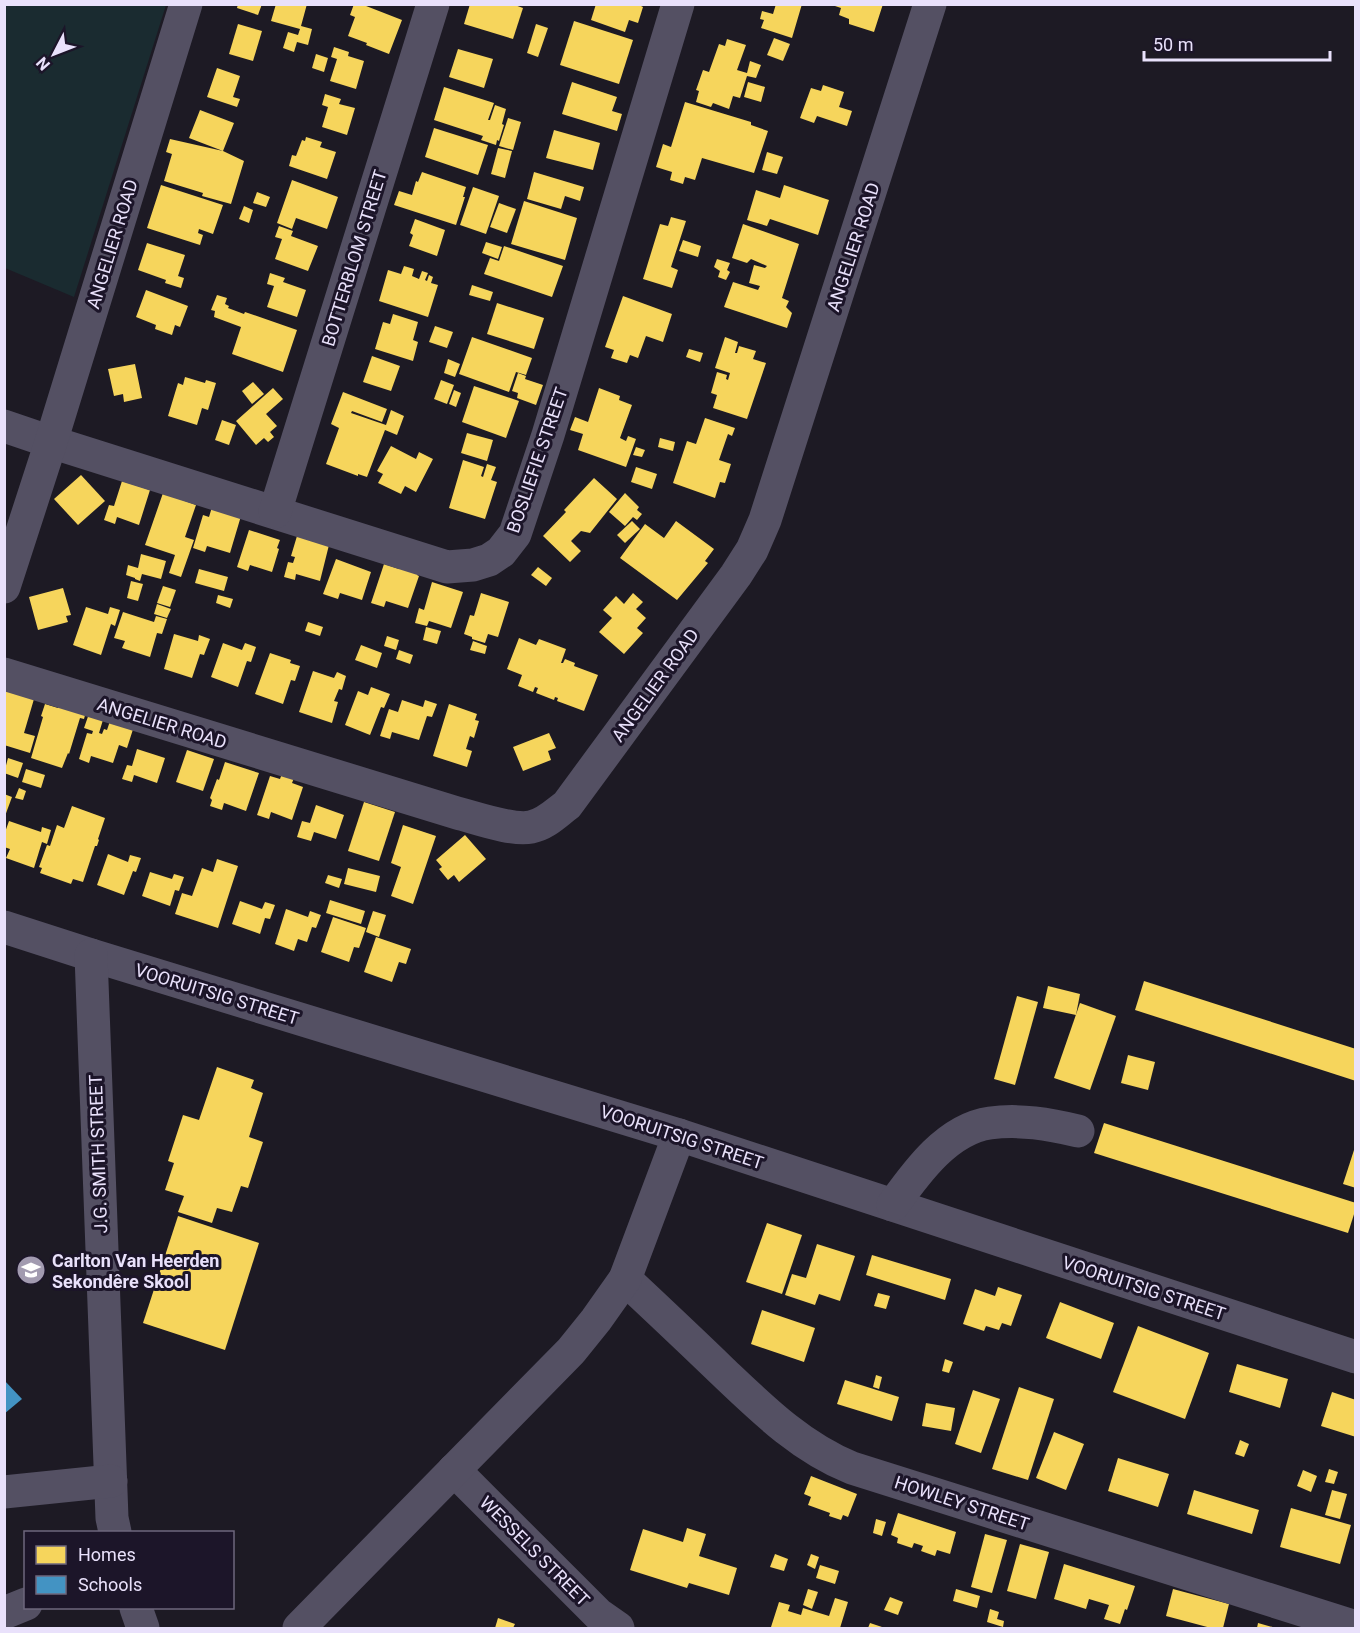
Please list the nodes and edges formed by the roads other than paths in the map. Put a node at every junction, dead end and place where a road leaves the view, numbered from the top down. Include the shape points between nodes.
1 (186, 4) edge
2 (433, 4) edge
3 (678, 4) edge
4 (930, 4) edge
5 (4, 426) edge
6 (51, 442) junction
7 (275, 512) junction
8 (4, 587) edge
9 (4, 674) edge
10 (4, 927) edge
11 (91, 955) junction
12 (1078, 1131) dead end
13 (679, 1135) junction
14 (893, 1206) junction
15 (625, 1279) junction
16 (1356, 1357) edge
17 (454, 1470) junction
18 (111, 1480) junction
19 (4, 1492) edge
20 (115, 1531) edge
21 (24, 1605) edge
22 (136, 1609) edge
23 (4, 1613) edge
24 (1356, 1627) edge
25 (143, 1629) edge
26 (299, 1629) edge
27 (618, 1629) edge

1 - 6 street, ANGELIER ROAD
2 - 7 street, BOTTERBLOM STREET
3 - 7 street, BOSLIEFIE STREET via 548,435 515,534 501,552 473,565 447,567
4 - 9 street, ANGELIER ROAD via 765,520 752,550 567,805 550,819 530,828 505,826
5 - 6 street, BOSLIEFIE STREET
6 - 7 street, BOSLIEFIE STREET
6 - 8 street, ANGELIER ROAD
10 - 11 street, VOORUITSIG STREET
11 - 13 street, VOORUITSIG STREET
11 - 18 street, J.G. SMITH STREET
12 - 14 street via 1019,1121 988,1123 968,1130 927,1161
13 - 14 street, VOORUITSIG STREET
13 - 15 street
14 - 16 street, VOORUITSIG STREET
15 - 17 street via 571,1351
15 - 24 street, HOWLEY STREET via 765,1412 831,1459
17 - 26 street
17 - 27 street, WESSELS STREET via 598,1614
18 - 19 street
18 - 20 street, J.G. SMITH STREET
21 - 23 street
22 - 25 street

